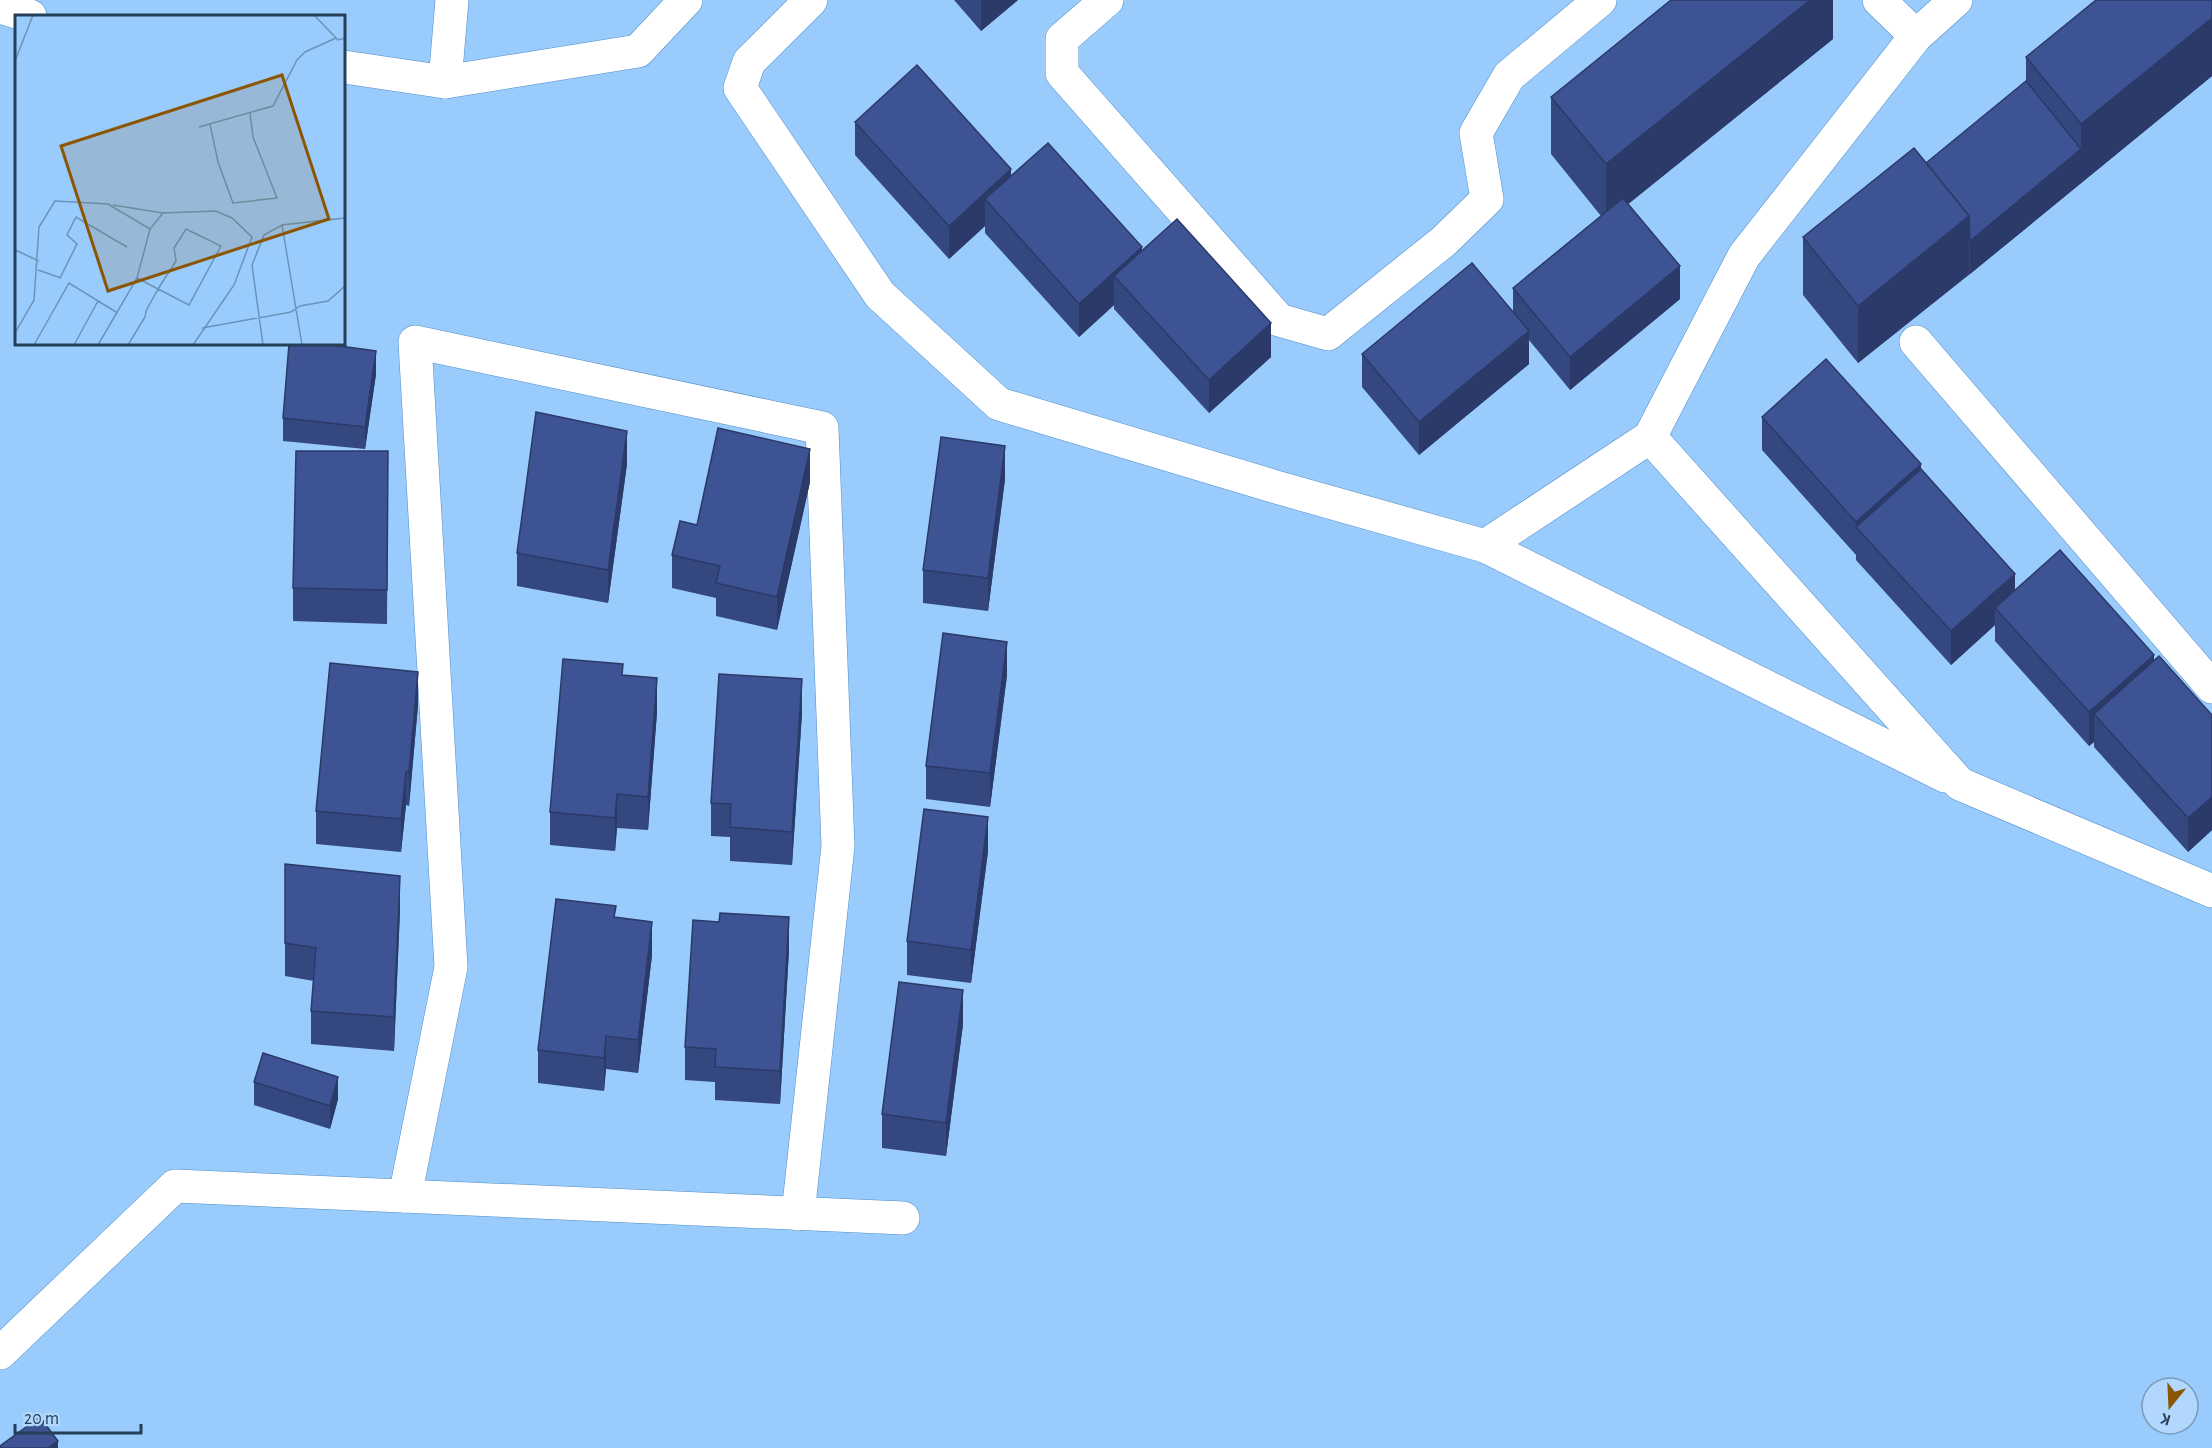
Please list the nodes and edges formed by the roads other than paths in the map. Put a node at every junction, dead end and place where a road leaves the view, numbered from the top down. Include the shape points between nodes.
1 (452, 0) edge
2 (686, 0) edge
3 (811, 0) edge
4 (1107, 0) edge
5 (1600, 0) edge
6 (1879, 0) edge
7 (1956, 0) edge
8 (0, 7) edge
9 (27, 15) edge
10 (1916, 36) junction
11 (345, 67) edge
12 (445, 82) junction
13 (1916, 342) dead end
14 (1650, 437) junction
15 (1485, 546) junction
16 (2212, 687) edge
17 (1960, 783) junction
18 (2212, 891) edge
19 (405, 1196) junction
20 (798, 1214) junction
21 (903, 1218) dead end
22 (0, 1353) edge

1 - 12 street
2 - 12 street via 638,51
3 - 15 street via 749,62 740,88 880,295 999,404
4 - 5 street via 1062,39 1062,73 1279,320 1328,334 1444,241 1487,199 1476,133 1509,76
6 - 10 street
7 - 10 street
8 - 9 street
10 - 14 street via 1744,256
11 - 12 street
13 - 16 street
14 - 15 street
14 - 17 street
15 - 17 street
17 - 18 street
19 - 20 street
19 - 20 street via 451,967 415,342 822,428 838,846
19 - 22 street via 175,1186
20 - 21 street

